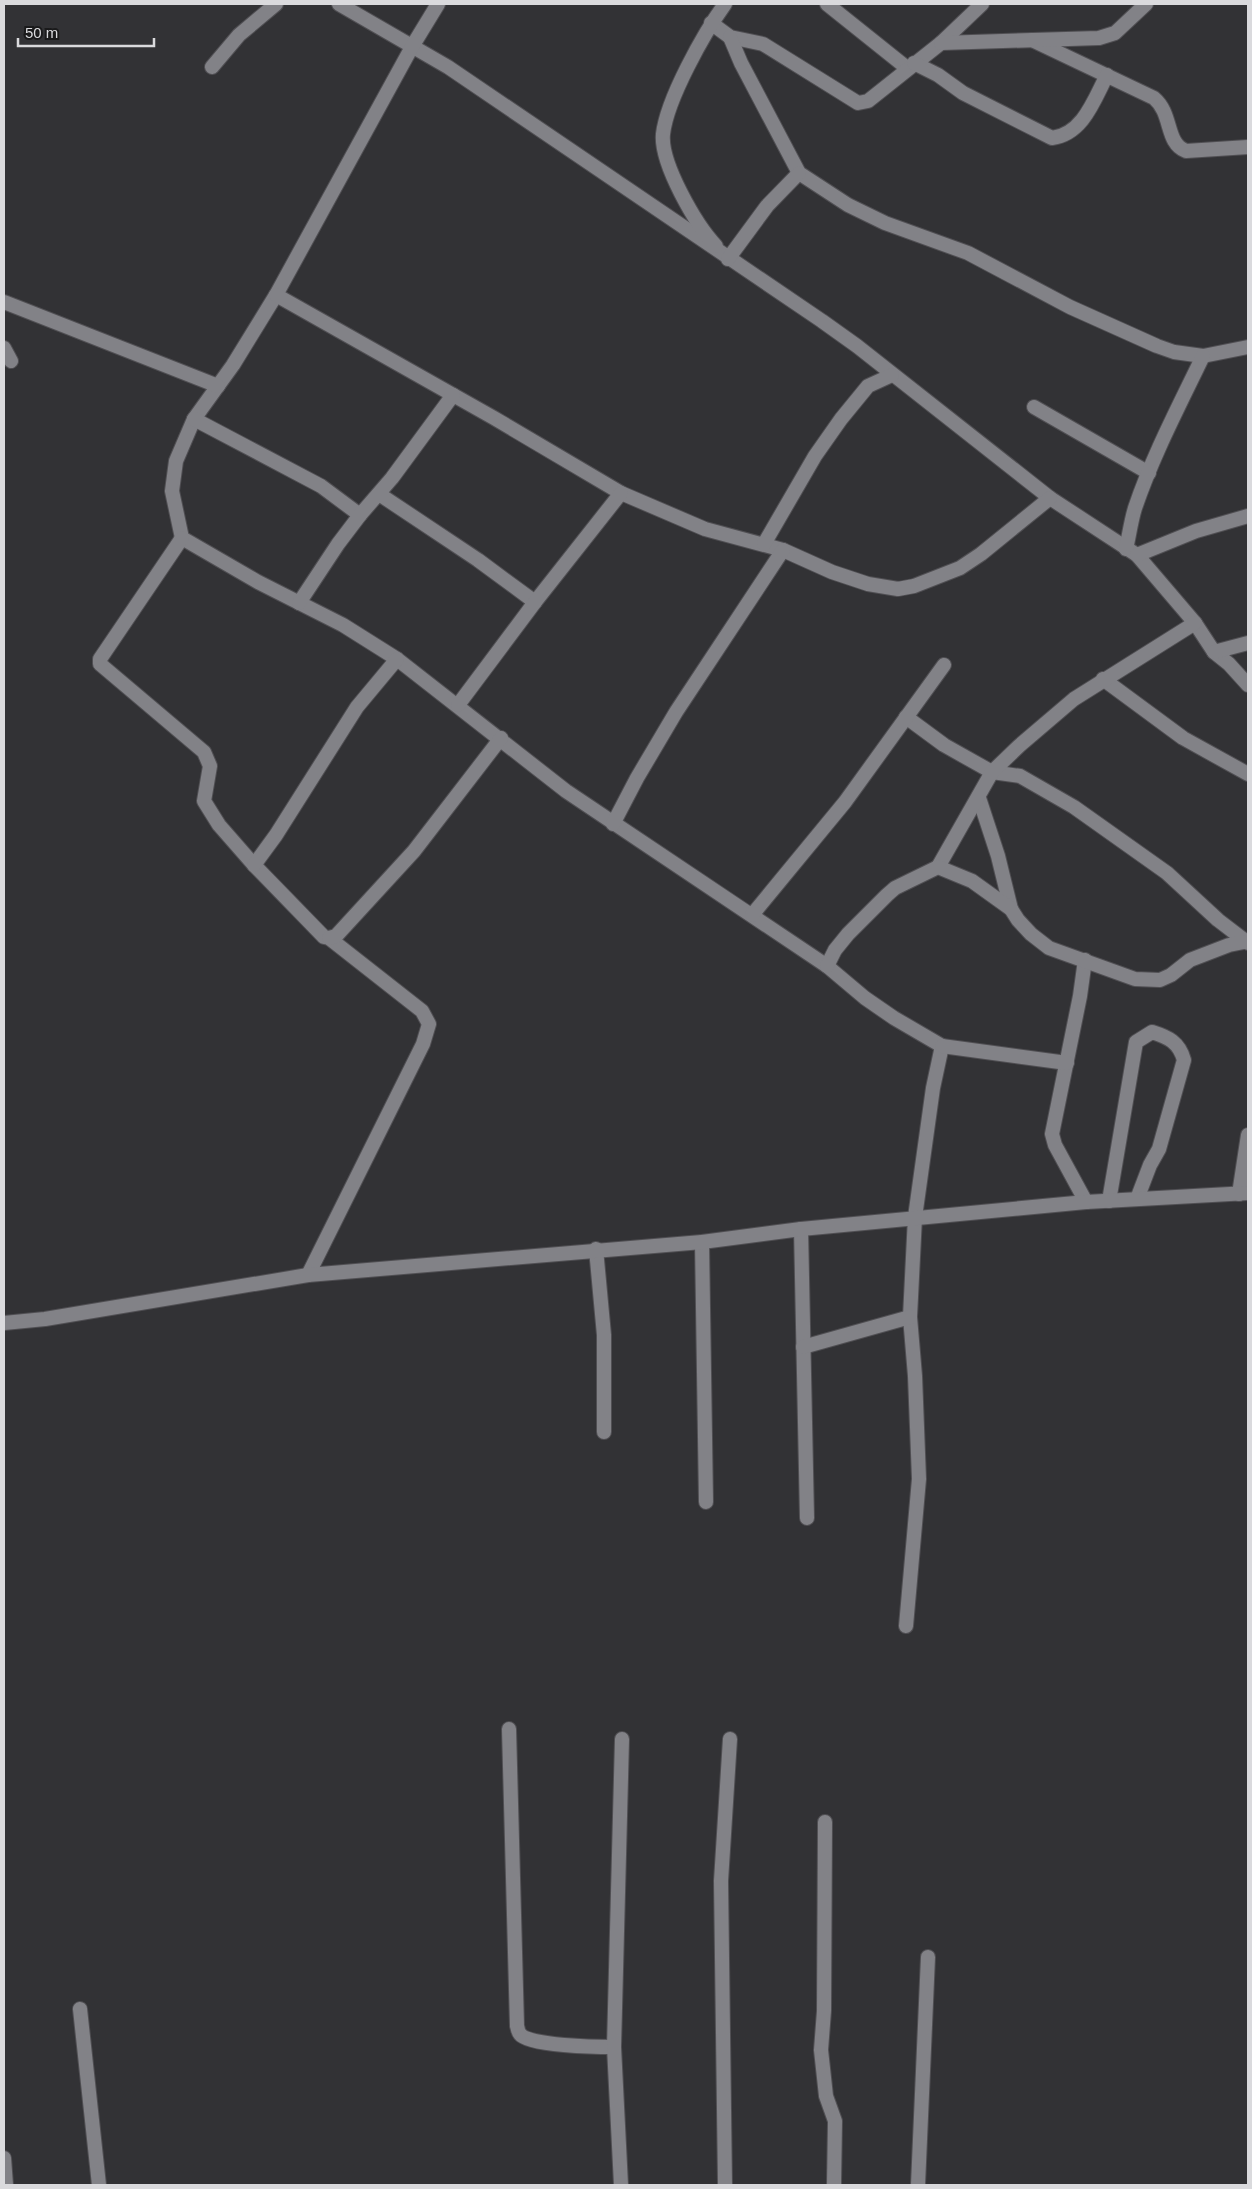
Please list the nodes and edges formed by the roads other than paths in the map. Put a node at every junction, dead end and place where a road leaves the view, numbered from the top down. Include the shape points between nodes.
1 (276, 4) edge
2 (339, 4) edge
3 (438, 4) edge
4 (724, 4) edge
5 (827, 4) edge
6 (982, 4) edge
7 (1146, 4) edge
8 (711, 23) junction
9 (730, 37) junction
10 (1032, 40) junction
11 (941, 43) junction
12 (413, 45) junction
13 (911, 66) junction
14 (212, 67) dead end
15 (1107, 75) junction
16 (1248, 147) edge
17 (798, 173) junction
18 (728, 259) junction
19 (276, 295) junction
20 (4, 302) edge
21 (1248, 347) edge
22 (4, 348) edge
23 (1202, 356) junction
24 (11, 361) dead end
25 (892, 375) junction
26 (218, 386) junction
27 (453, 395) junction
28 (1034, 407) dead end
29 (194, 419) junction
30 (1148, 474) junction
31 (621, 493) junction
32 (379, 494) junction
33 (1050, 498) junction
34 (360, 515) junction
35 (1248, 516) edge
36 (182, 538) junction
37 (764, 544) junction
38 (783, 550) junction
39 (1132, 552) junction
40 (535, 602) junction
41 (299, 603) junction
42 (1195, 622) junction
43 (1248, 643) edge
44 (1214, 652) junction
45 (397, 659) junction
46 (944, 665) dead end
47 (1103, 679) junction
48 (1248, 685) edge
49 (458, 705) junction
50 (906, 717) junction
51 (500, 738) junction
52 (992, 772) junction
53 (1248, 774) edge
54 (979, 798) junction
55 (613, 824) junction
56 (254, 865) junction
57 (938, 867) junction
58 (1011, 909) junction
59 (752, 915) junction
60 (329, 938) junction
61 (1246, 943) edge
62 (1085, 960) junction
63 (827, 966) junction
64 (942, 1046) junction
65 (1067, 1063) junction
66 (1248, 1136) edge
67 (1243, 1194) edge
68 (1137, 1200) junction
69 (1109, 1201) junction
70 (1086, 1202) junction
71 (915, 1217) junction
72 (801, 1229) junction
73 (702, 1242) junction
74 (596, 1249) junction
75 (308, 1275) junction
76 (910, 1317) junction
77 (4, 1322) edge
78 (803, 1347) junction
79 (604, 1432) dead end
80 (706, 1502) dead end
81 (807, 1518) dead end
82 (906, 1626) dead end
83 (509, 1729) dead end
84 (622, 1739) dead end
85 (730, 1739) dead end
86 (825, 1822) dead end
87 (928, 1957) dead end
88 (80, 2009) dead end
89 (614, 2047) junction
90 (4, 2158) edge
91 (5, 2177) edge
92 (99, 2185) edge
93 (621, 2185) edge
94 (725, 2185) edge
95 (834, 2185) edge
96 (918, 2185) edge

1 - 14 street via 239,35
2 - 12 street
3 - 12 street
4 - 8 street
5 - 13 street
6 - 11 street
7 - 10 street via 1115,33 1107,36
8 - 9 street
8 - 18 street via 670,110 663,134 664,154 692,210 712,242
9 - 13 street via 763,44 858,103 868,101
9 - 17 street
10 - 11 street
10 - 15 street
11 - 13 street
12 - 18 street
12 - 19 street
13 - 15 street via 938,75 963,93 1052,138 1071,133 1082,121
15 - 16 street via 1161,104 1175,144 1180,148 1186,151
17 - 18 street via 767,206
17 - 23 street via 848,205 884,223 968,253 1138,339 1174,352
18 - 25 street via 822,321
19 - 26 street
19 - 27 street
20 - 26 street
21 - 23 street
22 - 24 street
23 - 30 street
25 - 33 street
25 - 37 street via 868,386 841,419 815,456
26 - 29 street
27 - 31 street
27 - 32 street
28 - 30 street
29 - 34 street via 321,486
29 - 36 street via 176,461 172,491
30 - 39 street via 1135,509
31 - 37 street via 704,529
31 - 40 street
32 - 34 street
32 - 40 street
33 - 38 street via 970,562 930,580 898,589 832,572
33 - 39 street
34 - 41 street
35 - 39 street
36 - 41 street
36 - 56 street via 100,659 100,664 204,752 210,766 204,801 219,825
37 - 38 street
38 - 55 street via 676,712
39 - 42 street
40 - 49 street
41 - 45 street via 343,625
42 - 44 street
42 - 47 street
43 - 44 street
44 - 48 street
45 - 49 street
45 - 56 street via 357,707
46 - 50 street
47 - 52 street via 1044,723
47 - 53 street via 1183,738
49 - 51 street
50 - 52 street via 944,745
50 - 59 street via 845,802
51 - 55 street
51 - 60 street via 414,851 336,936
52 - 54 street
52 - 61 street via 1020,776 1074,807 1167,872
54 - 57 street
54 - 58 street
55 - 59 street
56 - 60 street via 324,937
57 - 58 street via 972,880
57 - 63 street via 887,894 852,928
58 - 62 street via 1031,934 1049,948
59 - 63 street
60 - 75 street via 422,1011 429,1024 423,1044
61 - 62 street via 1228,945 1190,960 1160,980 1136,979
62 - 65 street
63 - 64 street via 865,998
64 - 65 street
64 - 71 street
65 - 70 street via 1053,1140
66 - 67 street
67 - 68 street
68 - 69 street
68 - 69 street via 1159,1149 1184,1060 1174,1041 1152,1032 1136,1042
69 - 70 street
70 - 71 street
71 - 72 street
71 - 76 street
72 - 73 street
72 - 78 street
73 - 74 street
73 - 80 street
74 - 75 street
74 - 79 street via 604,1335
75 - 77 street via 45,1320
76 - 78 street
76 - 82 street via 916,1376 919,1479
78 - 81 street
83 - 89 street via 517,2026 526,2038 548,2043
84 - 89 street
85 - 94 street via 721,1881
86 - 95 street via 821,2050 826,2096 835,2121
87 - 96 street
88 - 92 street
89 - 93 street
90 - 91 street

